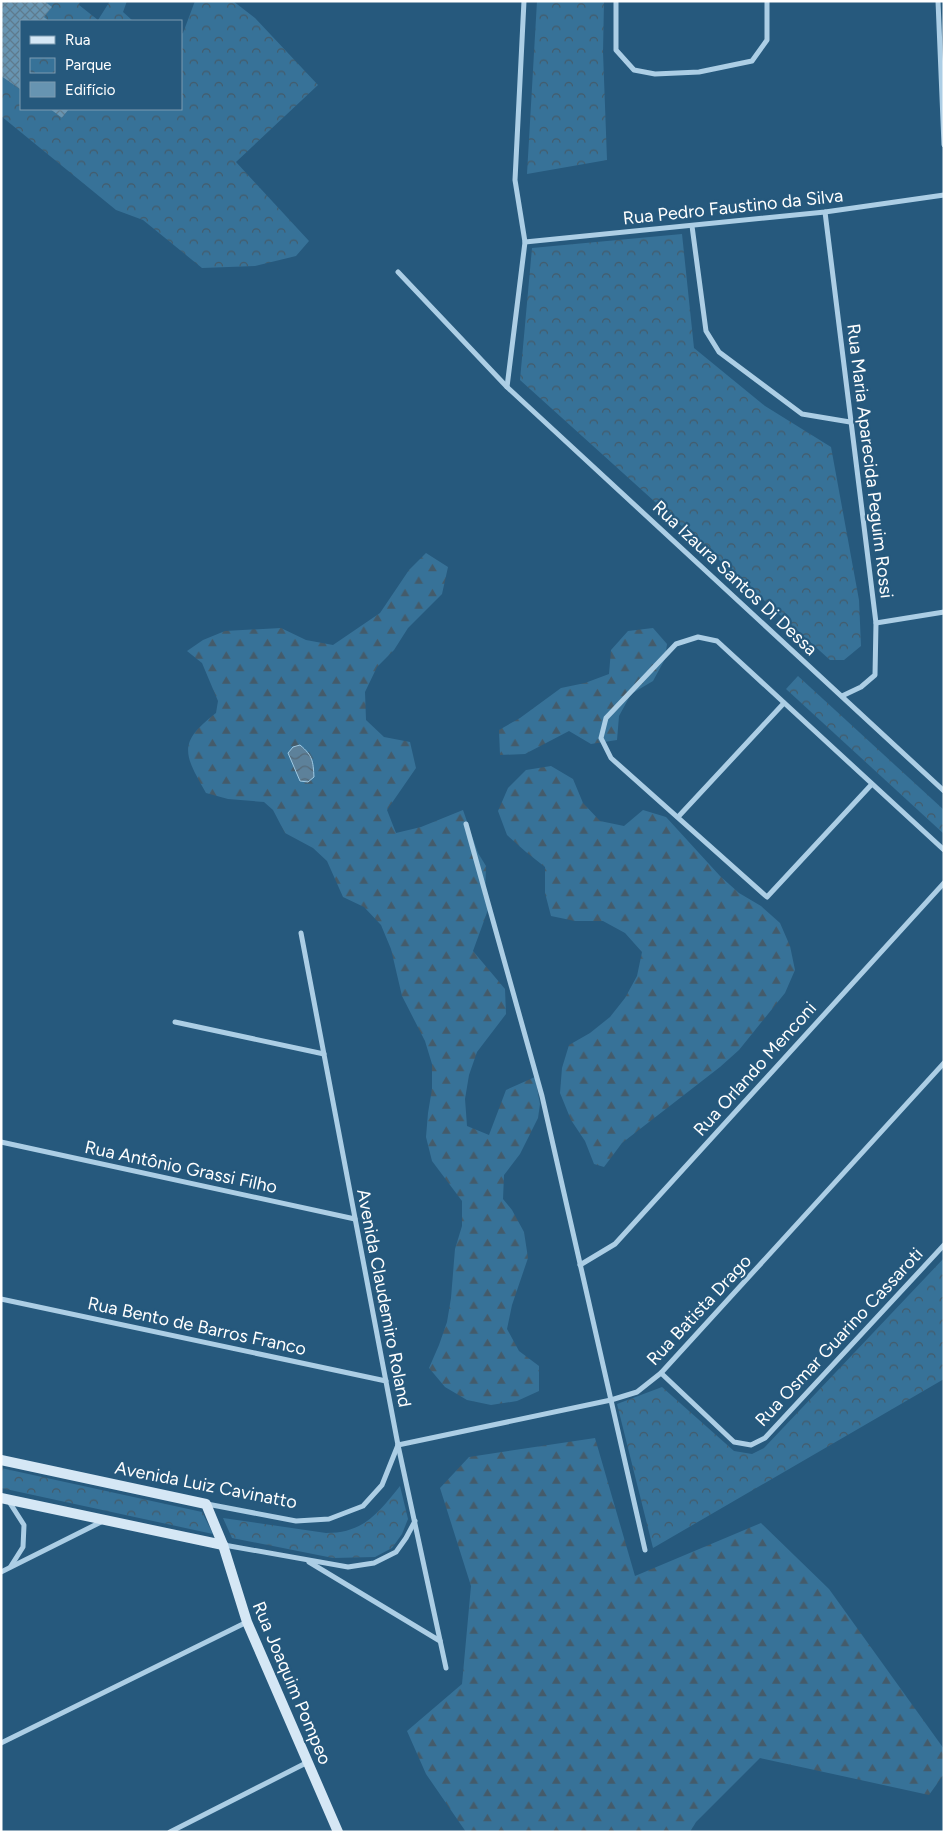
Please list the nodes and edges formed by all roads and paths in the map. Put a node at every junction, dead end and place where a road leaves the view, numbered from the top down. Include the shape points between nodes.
1 (524, 1) edge
2 (616, 1) edge
3 (767, 1) edge
4 (938, 1) edge
5 (944, 145) edge
6 (944, 195) edge
7 (825, 212) junction
8 (692, 226) junction
9 (525, 242) junction
10 (398, 272) dead end
11 (507, 387) junction
12 (850, 422) junction
13 (944, 612) edge
14 (876, 622) junction
15 (842, 696) junction
16 (784, 703) junction
17 (872, 784) junction
18 (944, 791) edge
19 (678, 817) junction
20 (466, 824) dead end
21 (944, 850) edge
22 (944, 883) edge
23 (301, 933) dead end
24 (175, 1022) dead end
25 (324, 1054) junction
26 (944, 1063) edge
27 (1, 1142) edge
28 (355, 1219) junction
29 (944, 1245) edge
30 (580, 1266) junction
31 (1, 1299) edge
32 (661, 1373) junction
33 (386, 1381) junction
34 (611, 1400) junction
35 (398, 1445) junction
36 (1, 1460) edge
37 (4, 1498) edge
38 (206, 1504) junction
39 (105, 1520) junction
40 (415, 1520) junction
41 (223, 1545) junction
42 (645, 1550) dead end
43 (307, 1560) junction
44 (11, 1567) junction
45 (1, 1572) edge
46 (247, 1622) junction
47 (440, 1641) junction
48 (446, 1668) dead end
49 (1, 1743) edge
50 (308, 1762) junction
51 (170, 1832) edge
52 (338, 1832) edge

1 - 9 street via 515,180
2 - 3 street via 616,50 634,70 655,74 699,72 752,62 767,40
4 - 5 street
6 - 7 street, Rua Pedro Faustino da Silva
7 - 8 street, Rua Pedro Faustino da Silva
7 - 12 street, Rua Maria Aparecida Peguim Rossi
8 - 9 street, Rua Pedro Faustino da Silva
8 - 12 street via 706,331 719,352 802,414
9 - 11 street
10 - 11 street, Rua Izaura Santos Di Dessa
11 - 15 street, Rua Izaura Santos Di Dessa
12 - 14 street, Rua Maria Aparecida Peguim Rossi
13 - 14 street
14 - 15 street, Rua Maria Aparecida Peguim Rossi via 875,675 861,687
15 - 18 street, Rua Izaura Santos Di Dessa
16 - 17 street
16 - 19 street
16 - 19 street via 717,641 698,638 676,644 606,718 601,738 611,758
17 - 19 street via 767,897
17 - 21 street
20 - 30 street via 542,1096
22 - 30 street, Rua Orlando Menconi via 615,1244
23 - 25 street, Avenida Claudemiro Roland
24 - 25 street
25 - 28 street, Avenida Claudemiro Roland
26 - 32 street, Rua Batista Drago
27 - 28 street, Rua Antônio Grassi Filho
28 - 33 street, Avenida Claudemiro Roland
29 - 32 street, Rua Osmar Guarino Cassaroti via 765,1438 751,1445 734,1442
30 - 34 street
31 - 33 street, Rua Bento de Barros Franco
32 - 34 street, Rua Batista Drago via 636,1392
33 - 35 street, Avenida Claudemiro Roland
34 - 35 street, Rua Batista Drago
34 - 42 street
35 - 38 street, Avenida Luiz Cavinatto via 382,1485 363,1506 329,1519 296,1521
35 - 40 street, Avenida Claudemiro Roland
36 - 38 street, Avenida Luiz Cavinatto
37 - 39 street
37 - 44 street via 24,1525 23,1547
38 - 41 street, Rua Joaquim Pompeo
39 - 41 street
39 - 44 street
40 - 43 street via 396,1552 374,1563 348,1568
40 - 47 street, Avenida Claudemiro Roland
41 - 43 street
41 - 46 street, Rua Joaquim Pompeo
43 - 47 street
44 - 45 street
46 - 49 street
46 - 50 street, Rua Joaquim Pompeo
47 - 48 street, Avenida Claudemiro Roland
50 - 51 street
50 - 52 street, Rua Joaquim Pompeo

